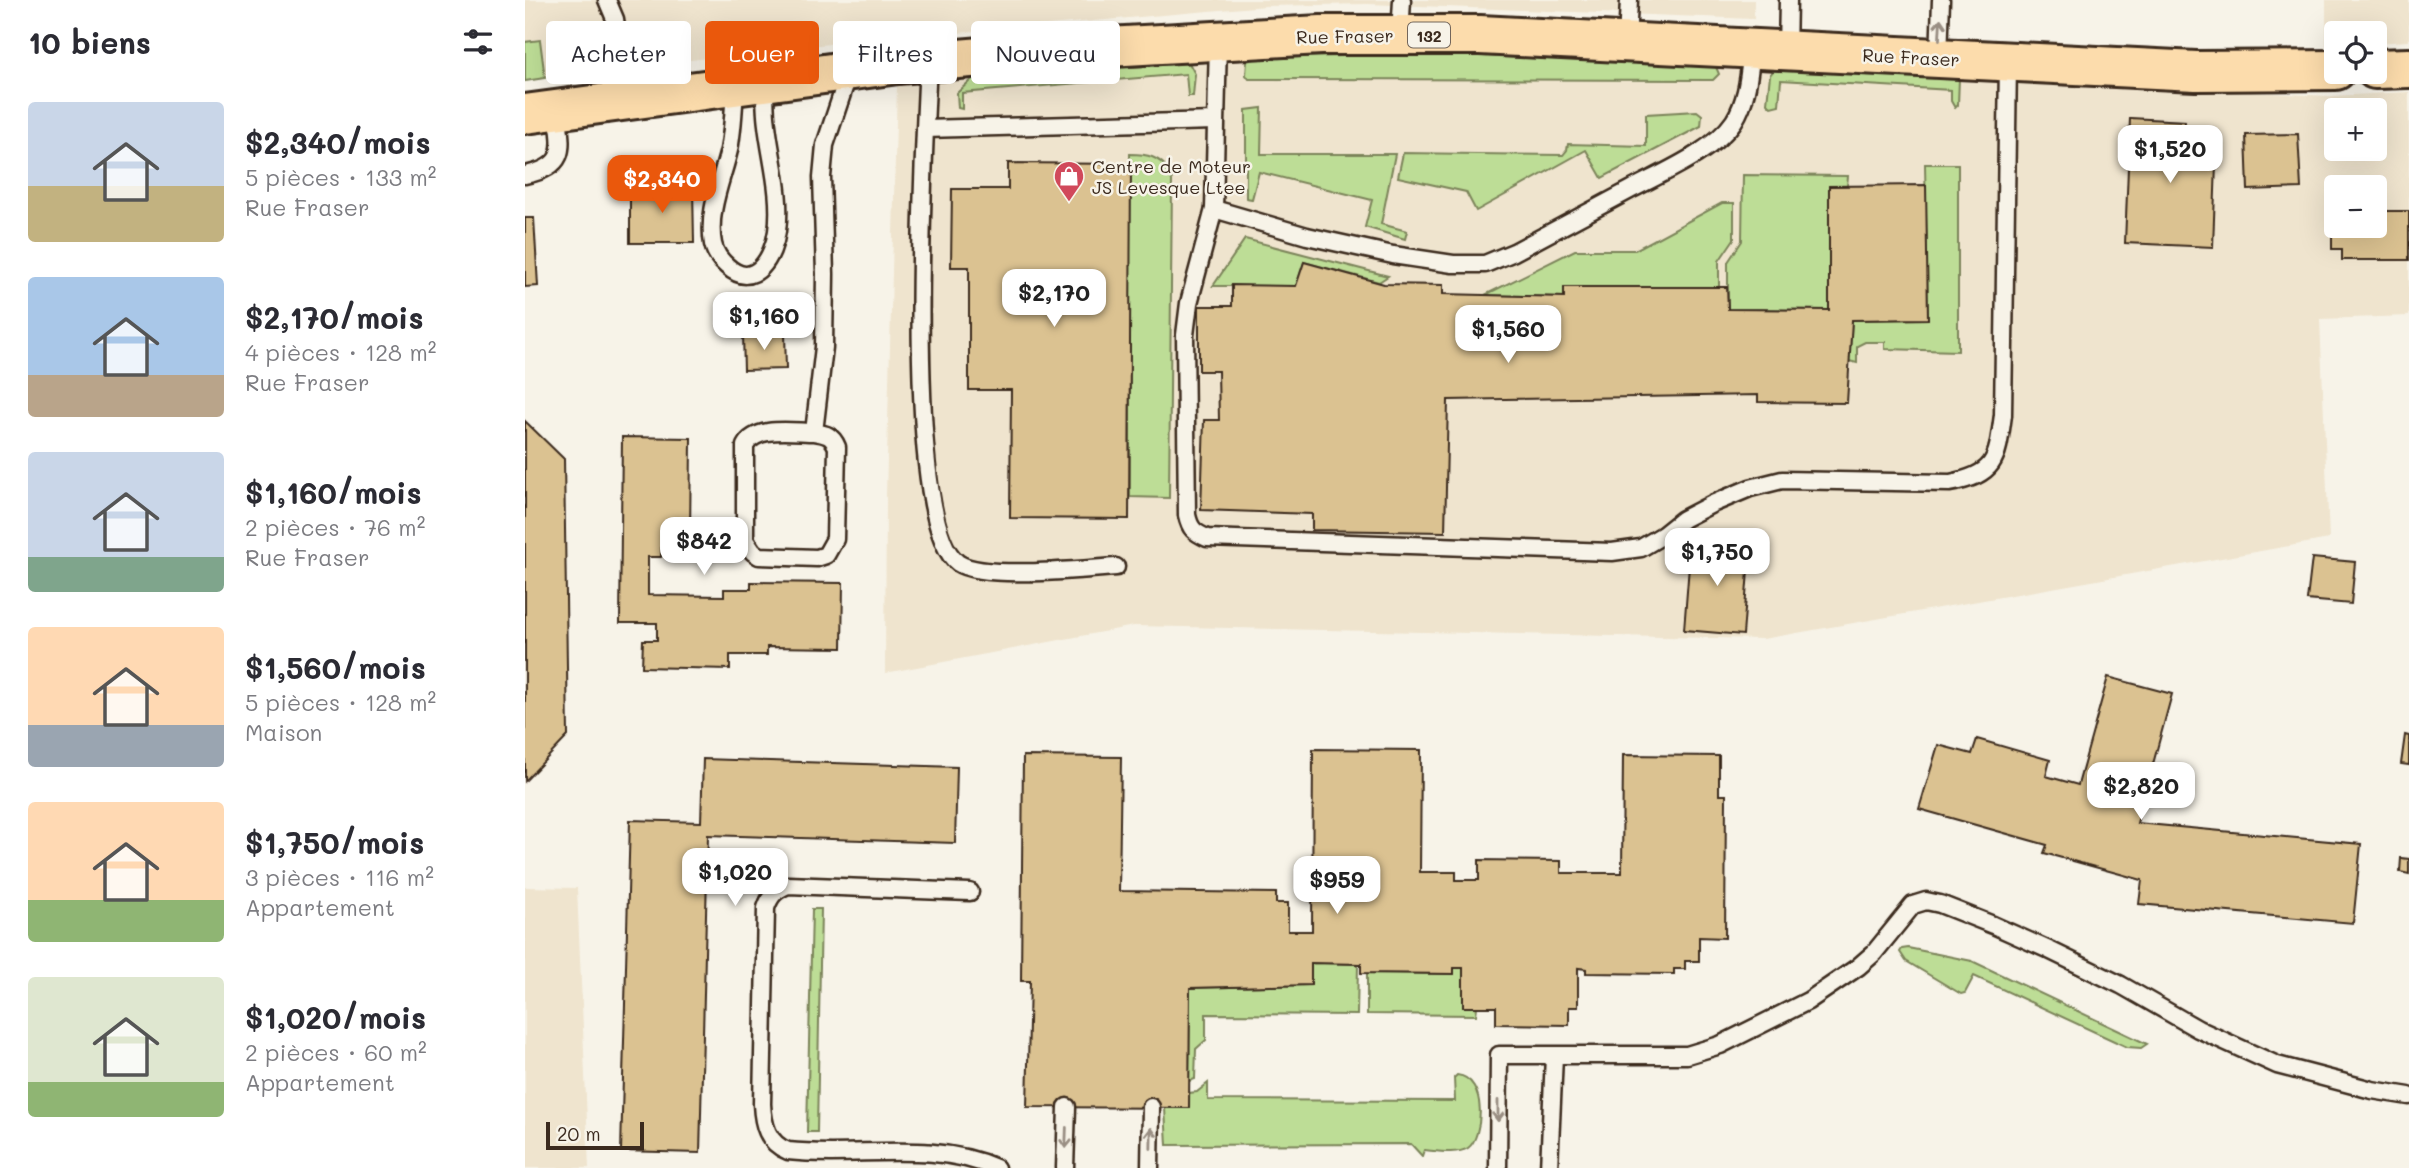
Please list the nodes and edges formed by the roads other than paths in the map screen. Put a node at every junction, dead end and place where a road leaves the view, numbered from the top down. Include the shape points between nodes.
1 (607, 0) edge
2 (1629, 0) edge
3 (1788, 0) edge
4 (1941, 0) edge
5 (1401, 17) edge
6 (1217, 41) junction
7 (1627, 42) junction
8 (1770, 50) junction
9 (1939, 58) junction
10 (957, 59) edge
11 (2008, 62) junction
12 (2409, 68) edge
13 (2387, 69) edge
14 (2324, 70) edge
15 (750, 84) junction
16 (845, 84) edge
17 (927, 84) edge
18 (626, 100) junction
19 (541, 112) edge
20 (1215, 121) junction
21 (925, 129) junction
22 (525, 175) edge
23 (1214, 209) junction
24 (814, 432) junction
25 (1115, 567) dead end
26 (970, 892) dead end
27 (1554, 1056) junction
28 (2409, 1096) edge
29 (1067, 1107) dead end
30 (1151, 1107) dead end
31 (996, 1168) edge
32 (1065, 1168) edge
33 (1150, 1168) edge
34 (1498, 1168) edge
35 (1549, 1168) edge

1 - 18 lane via 615,19
2 - 7 lane
3 - 8 lane
9 -> 4 lane
5 - 6 main road, Rue Fraser / 132 via 1321,35
5 - 7 main road, Rue Fraser / 132 via 1480,34
6 - 10 main road, Rue Fraser / 132
6 - 20 lane
7 - 8 main road, Rue Fraser / 132
8 - 9 main road, Rue Fraser / 132
8 - 23 lane via 1733,121 1713,142 1485,264 1393,255
9 - 11 main road, Rue Fraser / 132
11 - 14 main road, Rue Fraser / 132 via 2196,71
11 - 23 lane via 2003,415 1990,466 1973,478 1950,483 1782,480 1711,503 1641,548 1612,552 1220,539 1194,532 1187,515 1185,335
12 - 13 main road
15 - 15 lane via 766,122 776,174 778,229 772,255 750,274 730,269 713,245 713,206 733,127
15 - 18 main road, Rue Fraser / 132
16 - 24 lane via 823,166 824,348
17 - 21 lane
18 - 19 main road, Rue Fraser / 132
19 - 22 lane via 561,147 559,155 549,168
20 - 21 lane
20 - 23 lane
21 - 25 lane via 921,408 934,512 943,546 960,565 974,570
24 - 24 lane via 834,439 837,447 835,539 826,555 817,558 759,556 745,540 745,446 755,435 768,432
26 - 31 lane via 788,886 770,897 766,908 763,1122 774,1142 788,1151 941,1154 967,1157
27 - 28 lane via 1686,1055 1720,1045 1808,1000 1858,967 1913,905 1926,901 2049,950 2277,1065
27 -> 34 lane via 1499,1055
27 - 35 lane
29 -> 32 lane
33 -> 30 lane

